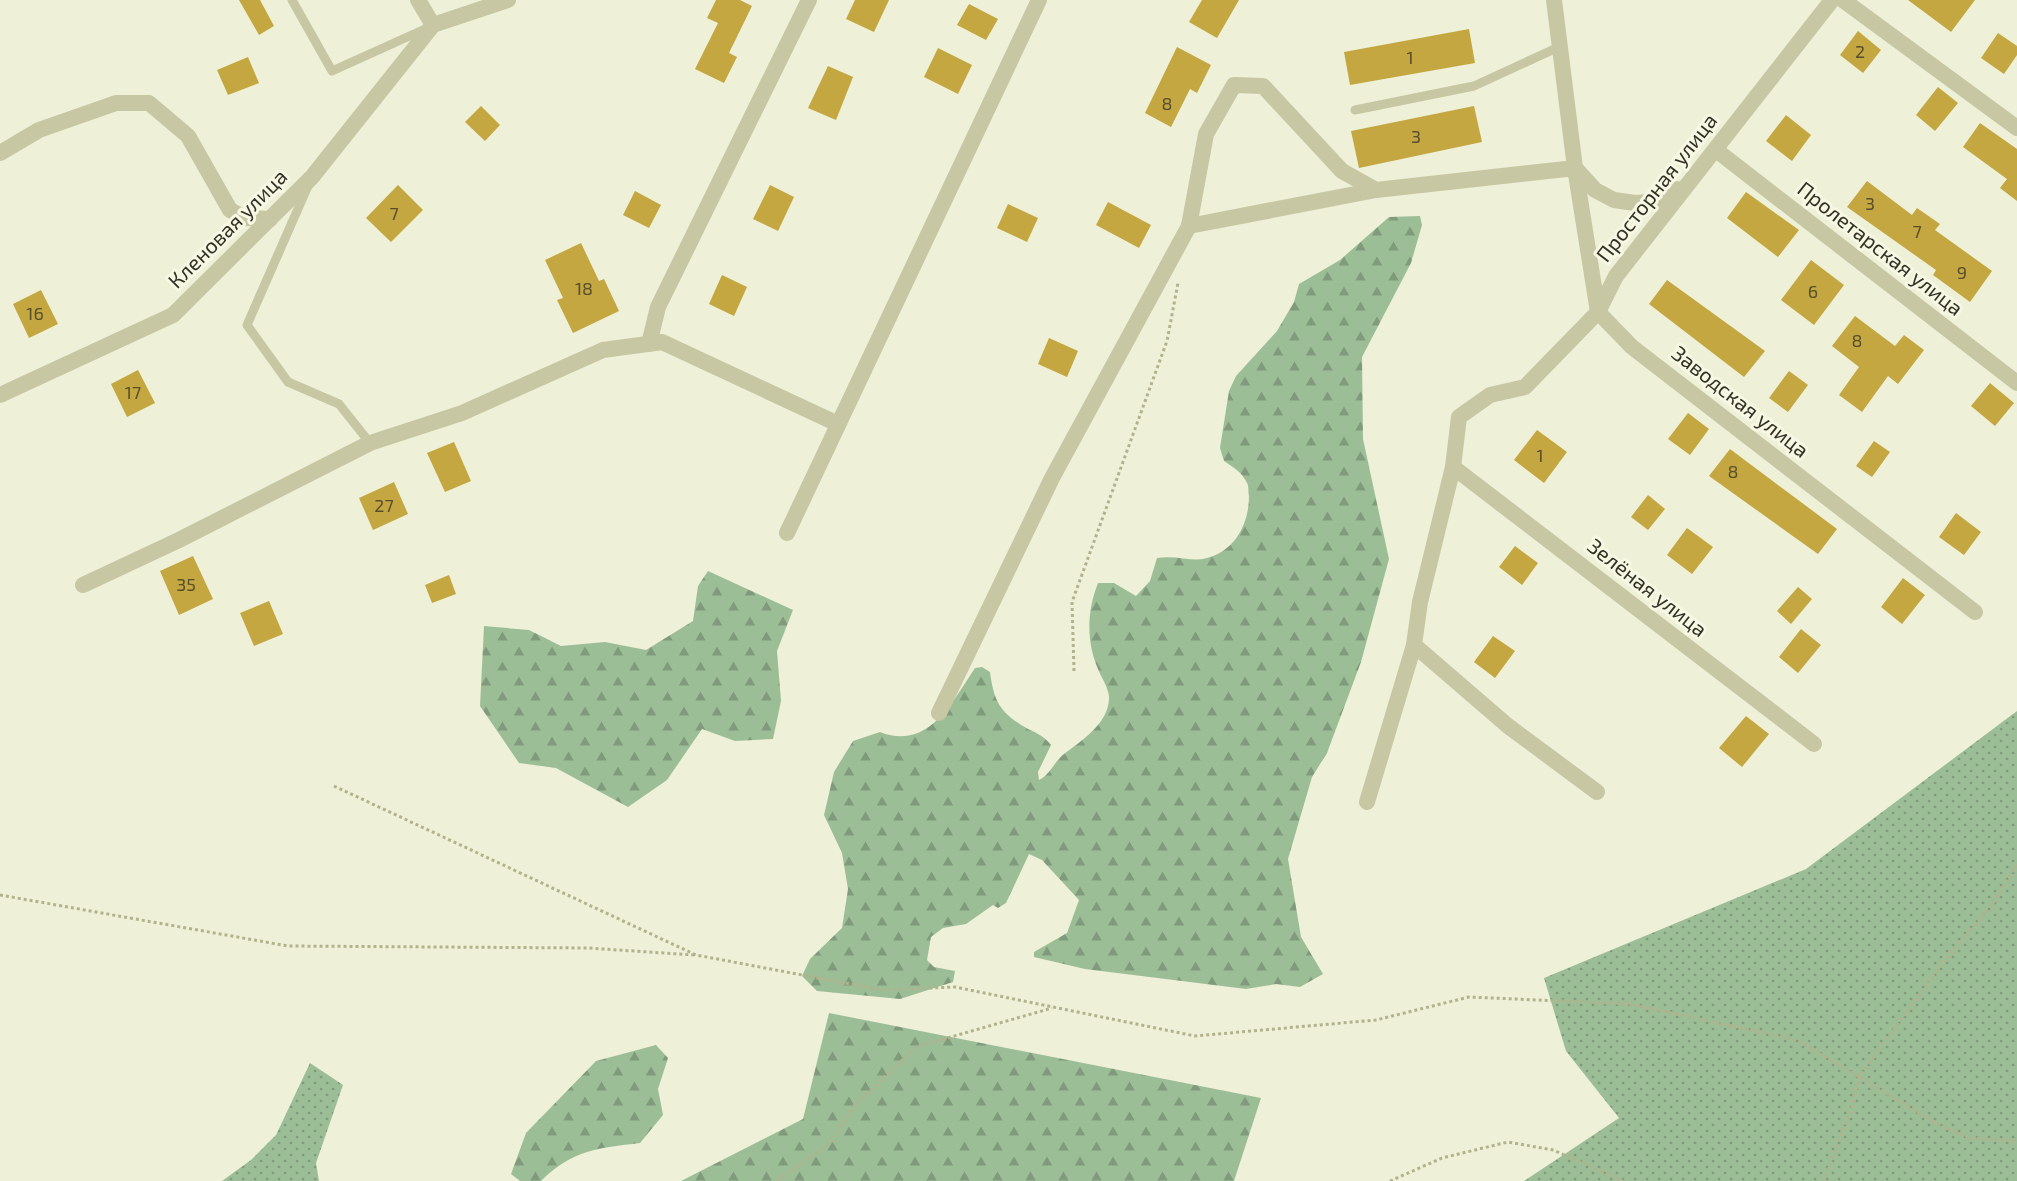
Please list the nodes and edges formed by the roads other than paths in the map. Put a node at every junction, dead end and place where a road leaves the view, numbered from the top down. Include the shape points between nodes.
1 (292, 0) edge
2 (418, 0) edge
3 (508, 0) edge
4 (809, 0) edge
5 (1039, 0) edge
6 (1554, 0) edge
7 (1832, 0) edge
8 (1844, 0) edge
9 (433, 25) junction
10 (1561, 46) junction
11 (1355, 110) dead end
12 (2017, 128) edge
13 (1716, 150) junction
14 (0, 153) edge
15 (1703, 166) junction
16 (1575, 168) junction
17 (312, 177) junction
18 (1376, 190) junction
19 (270, 219) junction
20 (1189, 226) junction
21 (1598, 312) junction
22 (649, 344) junction
23 (2017, 383) edge
24 (0, 395) edge
25 (838, 424) junction
26 (370, 443) junction
27 (1453, 467) junction
28 (787, 533) dead end
29 (82, 585) dead end
30 (1975, 612) dead end
31 (1414, 645) junction
32 (939, 713) dead end
33 (1814, 744) dead end
34 (1597, 792) dead end
35 (1367, 802) dead end

1 - 9 lane via 332,71
2 - 9 street
3 - 9 street
4 - 22 street via 658,307
5 - 25 street
6 - 10 street
7 - 13 street, Просторная улица
8 - 12 street
9 - 17 street, Кленовая улица
10 - 11 lane via 1473,86
10 - 16 street
13 - 15 street, Просторная улица
13 - 23 street, Пролетарская улица
14 - 19 street via 39,130 116,103 149,103 188,136 230,210 245,218
15 - 16 street via 1662,201 1635,203 1614,200 1595,190
15 - 21 street, Просторная улица via 1616,276
16 - 18 street
16 - 21 street
17 - 19 street, Кленовая улица
17 - 26 lane via 247,325 288,382 339,404
18 - 20 street
18 - 20 street via 1342,171 1263,86 1234,85 1206,134
19 - 24 street, Кленовая улица via 173,315
20 - 32 street via 1052,478
21 - 27 street, Просторная улица via 1526,387 1490,395 1459,417
21 - 30 street, Заводская улица via 1632,347
22 - 25 street via 662,342
22 - 26 street via 603,350 462,413
25 - 28 street
26 - 29 street
27 - 31 street, Просторная улица via 1420,602
27 - 33 street, Зелёная улица
31 - 34 street via 1508,726
31 - 35 street, Просторная улица

